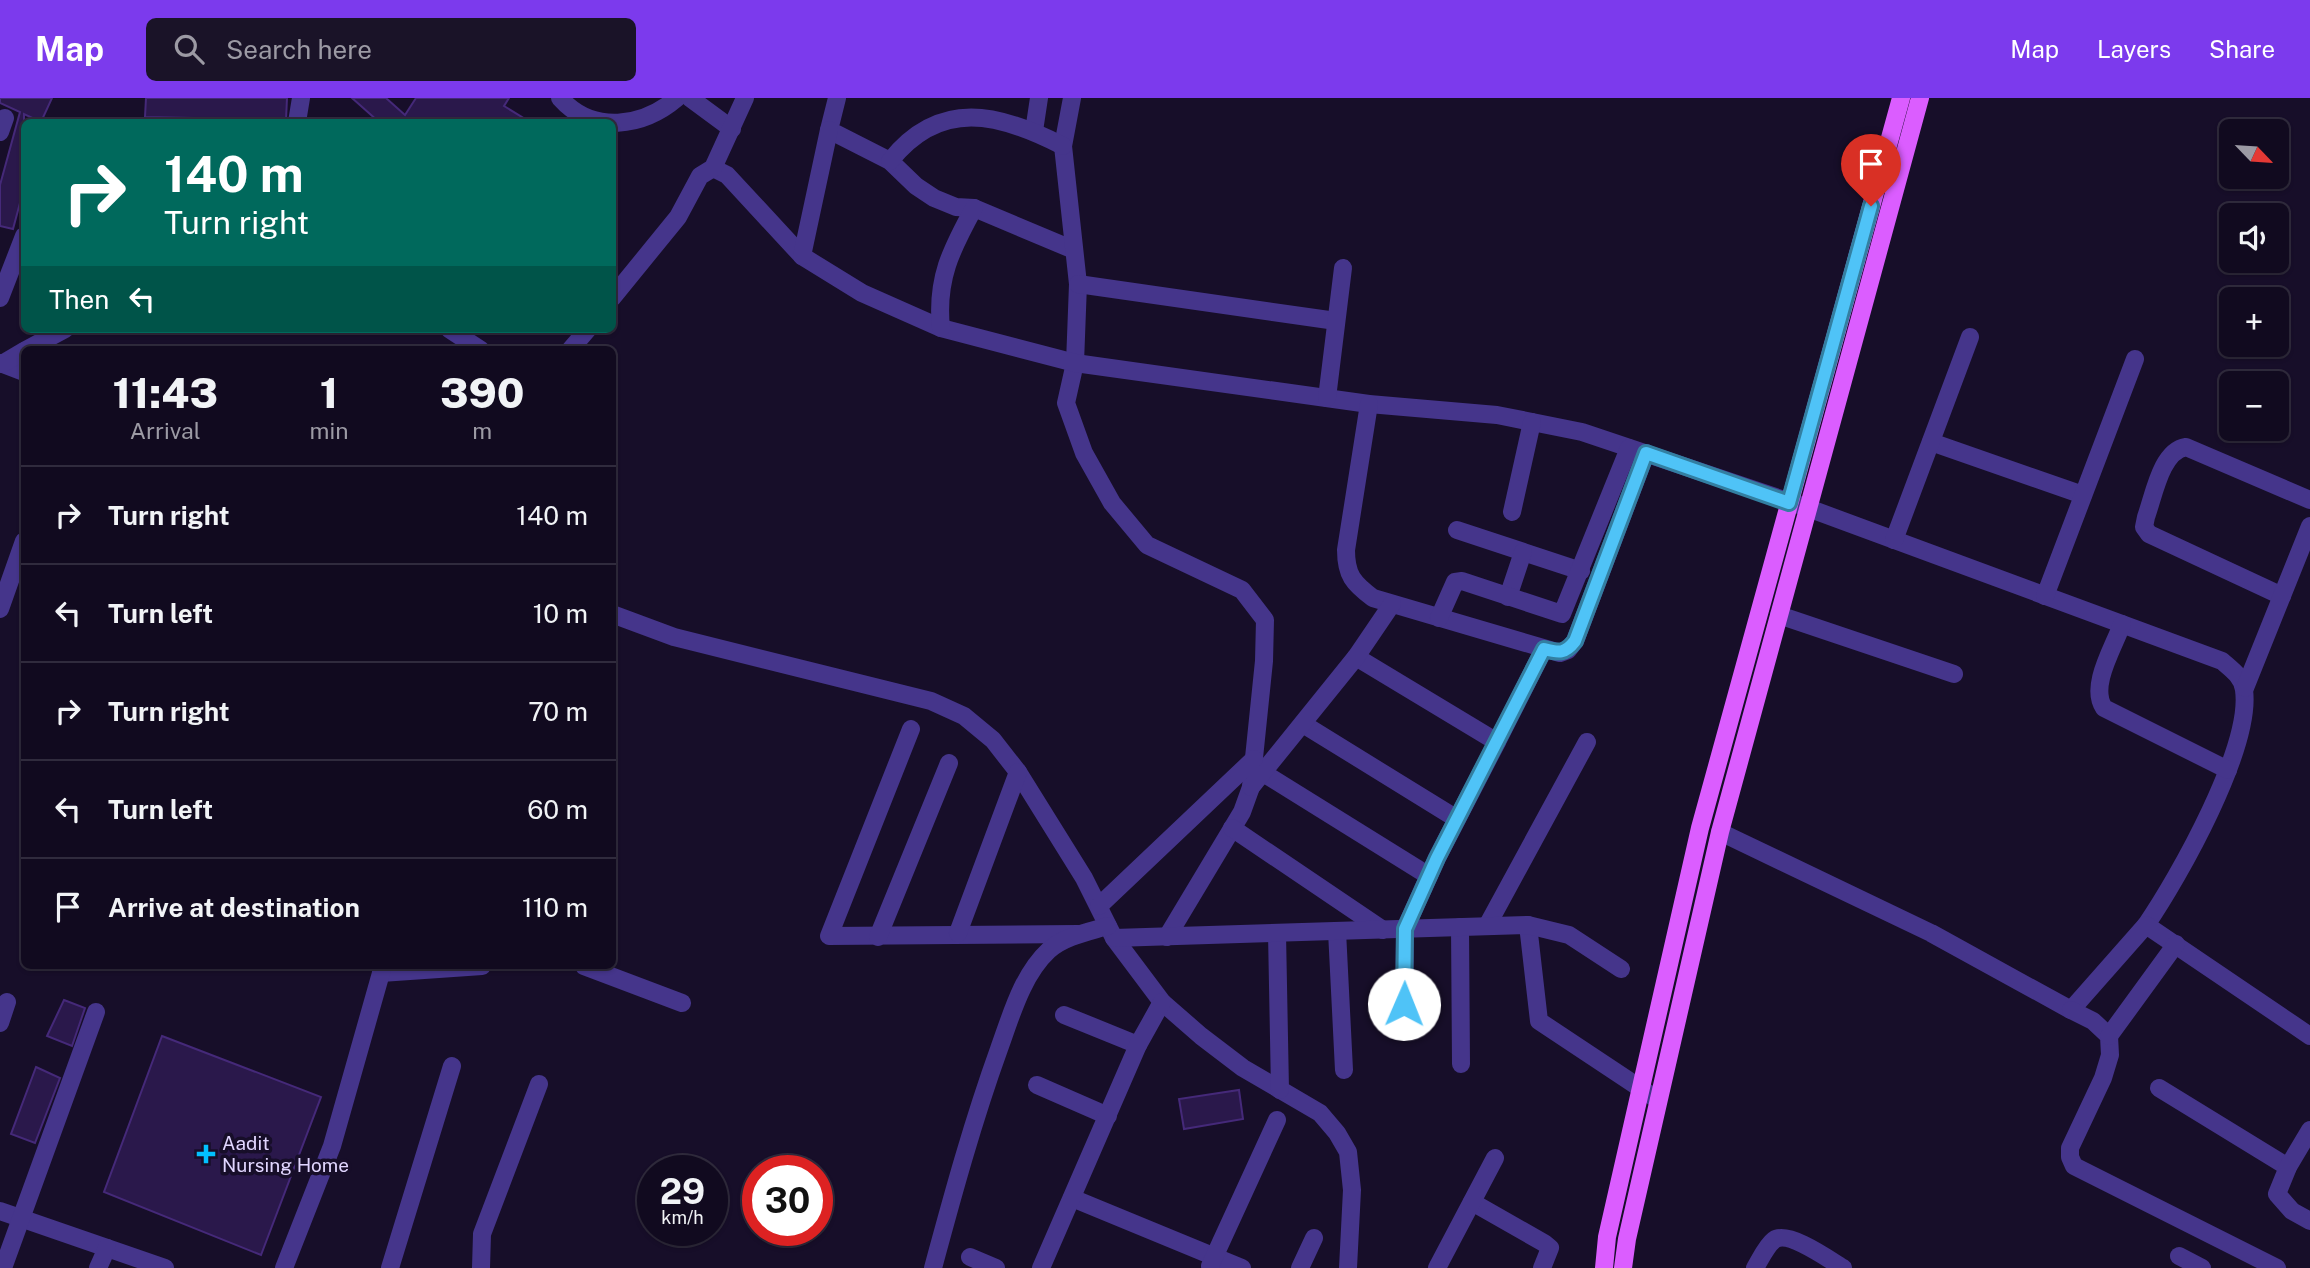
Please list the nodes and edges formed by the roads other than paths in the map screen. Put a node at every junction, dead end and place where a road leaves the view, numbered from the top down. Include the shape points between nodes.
1 (301, 98) edge
2 (560, 98) edge
3 (677, 98) edge
4 (690, 98) edge
5 (746, 98) edge
6 (837, 98) edge
7 (1040, 98) edge
8 (1072, 98) edge
9 (1901, 98) edge
10 (1920, 98) edge
11 (298, 119) edge
12 (598, 119) edge
13 (616, 123) edge
14 (732, 129) junction
15 (829, 130) junction
16 (1034, 131) junction
17 (1063, 146) junction
18 (890, 160) junction
19 (713, 168) junction
20 (974, 208) junction
21 (21, 244) edge
22 (1074, 250) junction
23 (802, 256) junction
24 (1343, 268) dead end
25 (1078, 284) junction
26 (616, 290) edge
27 (0, 298) edge
28 (1336, 321) junction
29 (941, 328) junction
30 (58, 333) edge
31 (455, 333) edge
32 (1970, 337) dead end
33 (34, 346) edge
34 (475, 346) edge
35 (21, 353) edge
36 (2135, 359) dead end
37 (1, 363) edge
38 (1074, 363) junction
39 (21, 371) edge
40 (1327, 398) junction
41 (1369, 404) junction
42 (1532, 422) junction
43 (1931, 442) junction
44 (1637, 450) junction
45 (2083, 495) junction
46 (2310, 500) edge
47 (1789, 503) junction
48 (1808, 508) junction
49 (1512, 512) dead end
50 (2310, 526) edge
51 (1457, 530) dead end
52 (1894, 540) junction
53 (21, 550) edge
54 (1523, 552) junction
55 (1581, 571) junction
56 (2045, 596) junction
57 (2282, 596) junction
58 (1508, 597) junction
59 (1392, 604) junction
60 (0, 609) edge
61 (616, 615) edge
62 (1779, 615) junction
63 (1439, 618) junction
64 (2122, 624) junction
65 (1544, 649) junction
66 (1356, 657) junction
67 (1954, 674) dead end
68 (2245, 688) junction
69 (1304, 724) junction
70 (911, 729) dead end
71 (1497, 742) junction
72 (1587, 742) dead end
73 (949, 763) dead end
74 (1259, 766) junction
75 (2228, 770) junction
76 (1018, 772) junction
77 (1457, 819) junction
78 (1232, 828) junction
79 (1720, 832) junction
80 (1429, 876) junction
81 (1099, 906) junction
82 (1528, 925) junction
83 (2146, 925) junction
84 (1487, 926) junction
85 (1460, 927) junction
86 (1383, 929) junction
87 (1405, 929) junction
88 (1337, 931) junction
89 (1111, 932) junction
90 (958, 933) junction
91 (1277, 933) junction
92 (1078, 934) junction
93 (878, 937) junction
94 (1167, 937) junction
95 (2176, 944) junction
96 (382, 969) edge
97 (592, 969) edge
98 (1622, 969) dead end
99 (8, 1002) dead end
100 (1162, 1002) junction
101 (681, 1003) dead end
102 (2071, 1010) junction
103 (96, 1012) dead end
104 (1064, 1015) dead end
105 (0, 1023) edge
106 (1404, 1029) dead end
107 (2109, 1036) junction
108 (2310, 1036) edge
109 (1138, 1045) junction
110 (1461, 1064) dead end
111 (452, 1066) dead end
112 (1344, 1070) dead end
113 (539, 1084) dead end
114 (1037, 1085) dead end
115 (2159, 1088) dead end
116 (1280, 1090) junction
117 (1640, 1090) junction
118 (1658, 1100) junction
119 (1108, 1116) junction
120 (1277, 1120) dead end
121 (2310, 1130) edge
122 (1495, 1158) dead end
123 (2288, 1167) junction
124 (1072, 1198) junction
125 (1472, 1202) junction
126 (0, 1211) edge
127 (22, 1218) junction
128 (2310, 1221) edge
129 (1314, 1238) dead end
130 (107, 1248) junction
131 (2179, 1256) dead end
132 (970, 1257) dead end
133 (1211, 1262) edge
134 (1443, 1266) edge
135 (3, 1268) edge
136 (98, 1268) edge
137 (165, 1268) edge
138 (284, 1268) edge
139 (390, 1268) edge
140 (481, 1268) edge
141 (933, 1268) edge
142 (996, 1268) edge
143 (1041, 1268) edge
144 (1242, 1268) edge
145 (1300, 1268) edge
146 (1348, 1268) edge
147 (1542, 1268) edge
148 (1604, 1268) edge
149 (1623, 1268) edge
150 (1755, 1268) edge
151 (1843, 1268) edge
152 (2202, 1268) edge
153 (2277, 1268) edge

1 - 11 street
2 - 12 street via 579,114
3 - 13 street via 649,118
4 - 14 street
5 - 14 street
6 - 15 street
7 - 16 street
8 - 17 street
9 - 47 main road
10 - 48 main road
14 - 19 street
15 - 18 street
15 - 23 street
16 - 17 street
16 - 18 street via 964,116 934,121 914,133
17 - 22 street
18 - 20 street via 934,198
19 - 23 street via 727,175
19 - 26 street via 700,176 678,217
20 - 22 street
20 - 29 street via 945,265 939,301
21 - 27 street
22 - 25 street
23 - 29 street via 862,293
24 - 28 street
25 - 28 street
25 - 38 street
28 - 40 street
29 - 38 street
30 - 33 street
31 - 34 street
32 - 43 street
35 - 37 street
36 - 45 street
37 - 39 street
38 - 40 street
38 - 74 street via 1066,403 1084,453 1112,503 1147,545 1242,590 1265,620
40 - 41 street
41 - 42 street
41 - 59 street via 1346,568 1352,583 1373,598
42 - 44 street
42 - 49 street
43 - 45 street
43 - 52 street
44 - 47 street
44 - 55 street
44 - 65 street via 1575,641 1560,653
45 - 56 street
46 - 57 street via 2186,447 2169,457 2146,517 2144,527 2150,534
47 - 48 street
47 - 117 main road via 1700,828
48 - 52 street
48 - 62 main road
50 - 57 street
51 - 54 street
52 - 56 street
53 - 60 street
54 - 55 street
54 - 58 street
55 - 58 street via 1562,614
56 - 64 street
57 - 68 street
58 - 63 street via 1455,582
59 - 63 street
59 - 66 street
61 - 76 street via 674,637 931,701 964,716 993,740
62 - 67 street
62 - 79 main road
63 - 65 street
64 - 68 street via 2222,661
64 - 75 street via 2099,687 2104,708
65 - 71 street
66 - 69 street
66 - 71 street
68 - 75 street
69 - 74 street
69 - 77 street
70 - 93 street via 829,936
71 - 77 street
72 - 84 street
73 - 93 street
74 - 78 street
74 - 80 street
74 - 81 street
75 - 83 street via 2175,884
76 - 81 street
76 - 90 street
77 - 80 street
78 - 86 street
78 - 94 street
79 - 102 street via 1931,933
79 - 118 main road
80 - 87 street
81 - 89 street
82 - 84 street
82 - 98 street via 1569,936
82 - 117 street via 1539,1021
83 - 95 street
83 - 102 street
84 - 85 street
85 - 87 street
85 - 110 street
86 - 87 street
86 - 88 street
87 - 106 street
88 - 91 street
88 - 112 street
89 - 92 street
89 - 94 street
89 - 100 street
90 - 92 street
90 - 93 street
91 - 94 street
91 - 116 street
92 - 141 street via 1049,950 1017,999 972,1125
95 - 107 street
95 - 108 street
96 - 138 street via 332,1146
97 - 101 street
99 - 105 street
100 - 109 street
100 - 116 street via 1200,1036
102 - 107 street
103 - 127 street
104 - 109 street
107 - 153 street via 2110,1055 2103,1077 2070,1148 2074,1166
109 - 119 street
111 - 139 street
113 - 140 street via 482,1234
114 - 119 street
115 - 123 street
116 - 146 street via 1320,1114 1348,1152 1352,1190
117 - 118 street
117 - 148 main road
118 - 149 main road
119 - 124 street
120 - 133 street
121 - 123 street
122 - 125 street
123 - 128 street via 2277,1194 2292,1211
124 - 133 street
124 - 143 street
125 - 134 street
125 - 147 street via 1550,1248
126 - 127 street
127 - 130 street
127 - 135 street
129 - 145 street
130 - 136 street
130 - 137 street
131 - 152 street
132 - 142 street
133 - 144 street
150 - 151 street via 1773,1240 1783,1238

